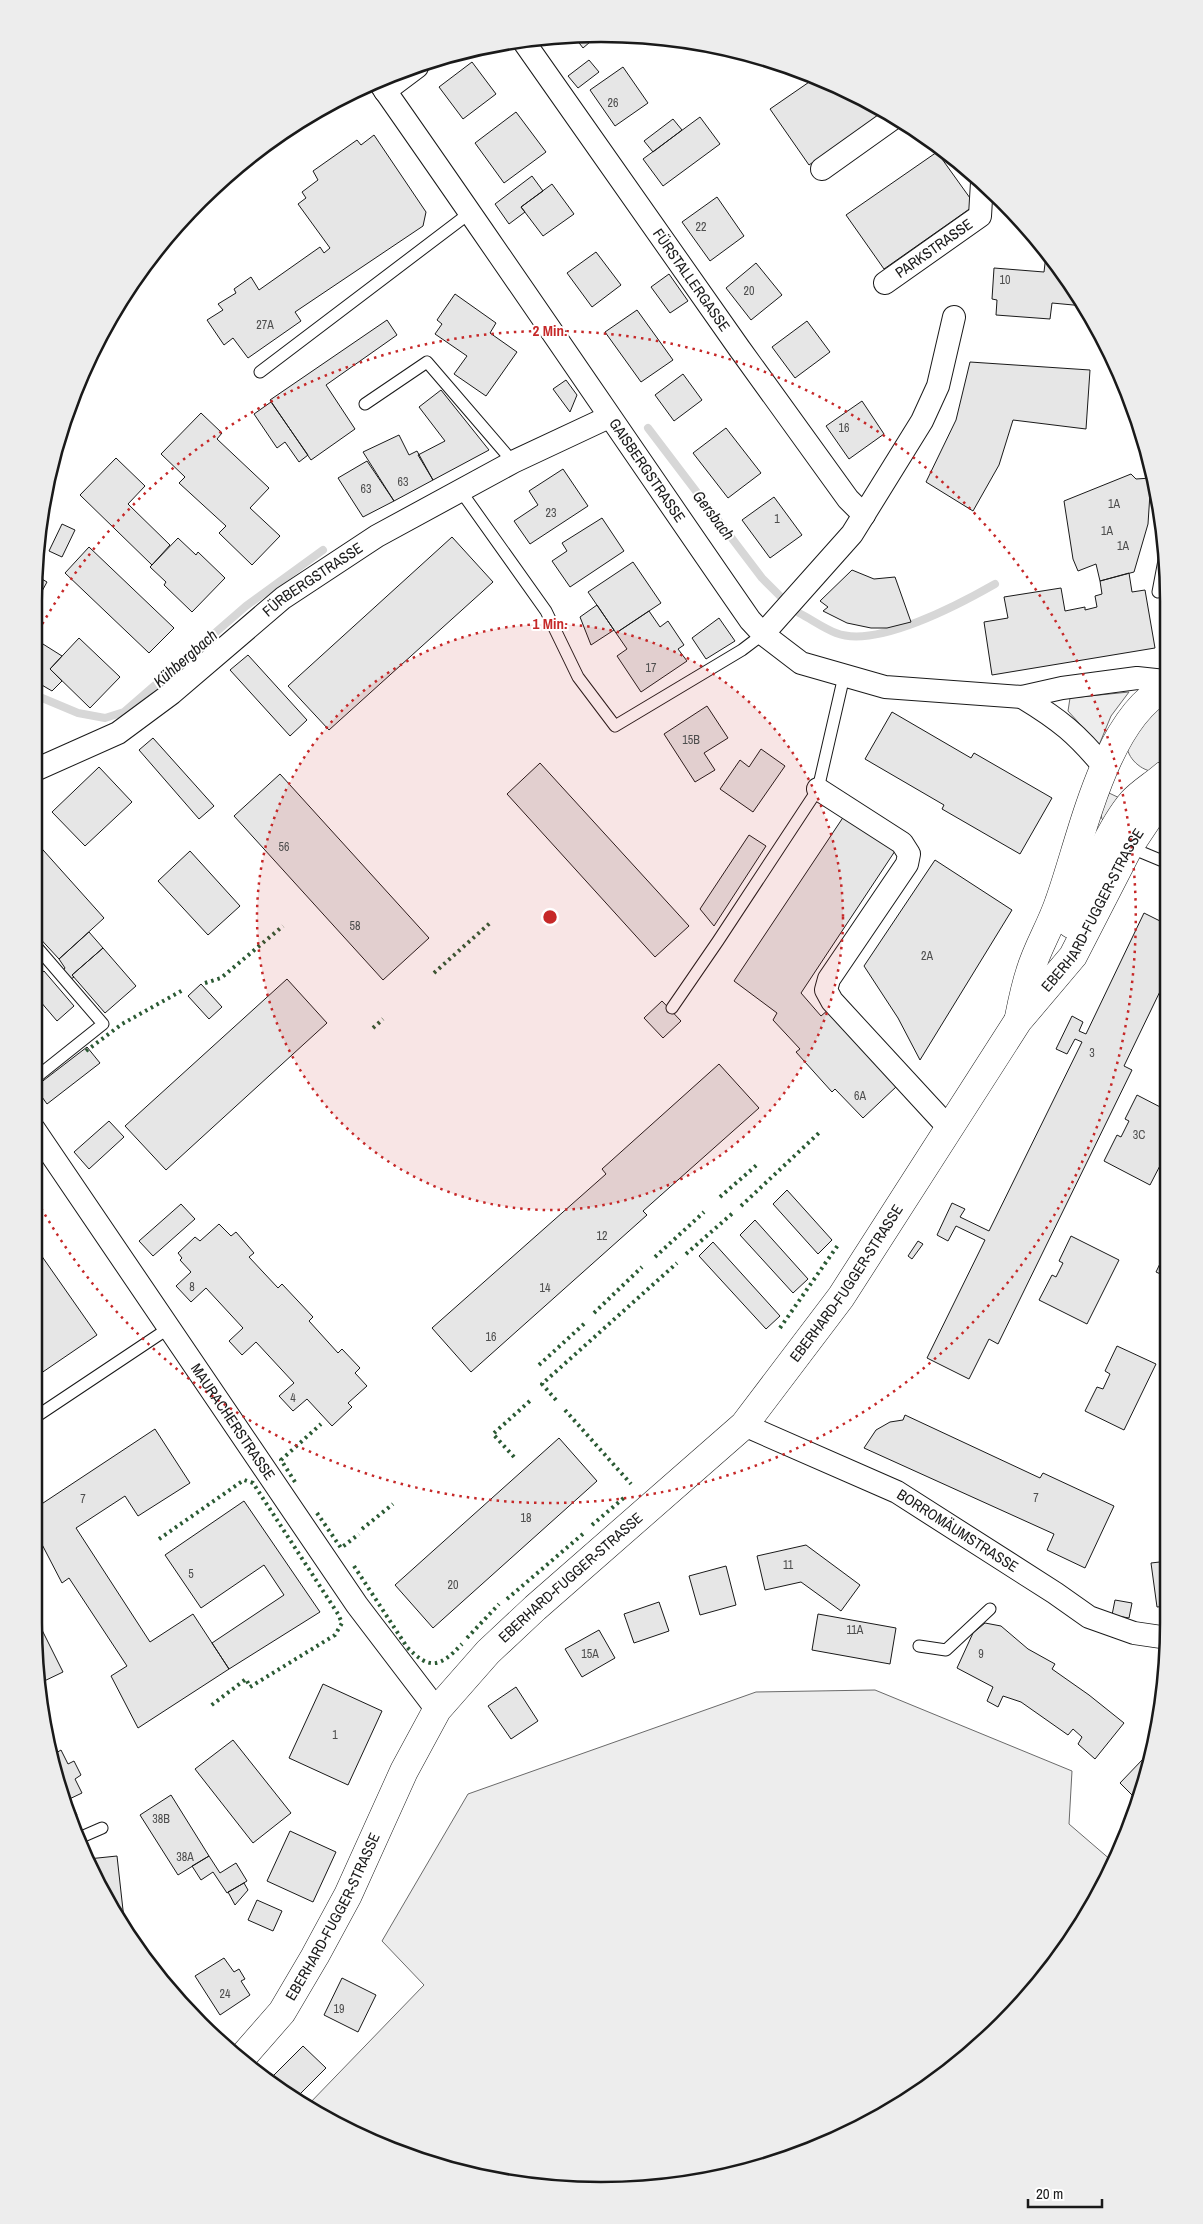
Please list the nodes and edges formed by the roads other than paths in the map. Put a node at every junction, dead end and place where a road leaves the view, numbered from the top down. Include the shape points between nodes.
1 (528, 47) edge
2 (383, 87) edge
3 (888, 122) edge
4 (822, 169) dead end
5 (981, 192) edge
6 (471, 212) junction
7 (885, 283) dead end
8 (954, 317) dead end
9 (260, 372) dead end
10 (365, 404) dead end
11 (609, 417) junction
12 (513, 462) junction
13 (460, 490) junction
14 (864, 515) junction
15 (1159, 583) edge
16 (1158, 592) dead end
17 (763, 634) junction
18 (844, 676) junction
19 (1160, 680) edge
20 (1160, 692) edge
21 (1022, 697) junction
22 (42, 767) edge
23 (1105, 768) junction
24 (818, 789) junction
25 (1158, 794) edge
26 (1085, 819) junction
27 (1120, 842) junction
28 (1160, 859) edge
29 (42, 955) edge
30 (672, 1008) dead end
31 (1018, 1021) junction
32 (42, 1072) edge
33 (949, 1128) junction
34 (42, 1141) edge
35 (169, 1328) junction
36 (42, 1413) edge
37 (744, 1425) junction
38 (990, 1610) dead end
39 (1160, 1637) edge
40 (919, 1646) dead end
41 (437, 1710) junction
42 (102, 1828) dead end
43 (85, 1835) edge
44 (246, 2053) edge

1 - 14 street, FÜRSTALLERGASSE via 739,348 848,499
2 - 6 street, GAISBERGSTRASSE
3 - 4 street
5 - 7 street, PARKSTRASSE via 980,216
6 - 9 lane
6 - 11 street, GAISBERGSTRASSE
8 - 14 street via 938,386 922,421
10 - 12 lane via 427,362
11 - 12 street, FÜRBERGSTRASSE
11 - 17 street, GAISBERGSTRASSE
12 - 13 street, FÜRBERGSTRASSE
13 - 17 lane via 546,611 578,677 615,726 742,650
13 - 22 street, FÜRBERGSTRASSE via 377,536 283,598 172,693 118,733
14 - 17 street via 852,534
15 - 16 lane
17 - 18 street, GAISBERGSTRASSE via 801,663
18 - 21 street, GAISBERGSTRASSE via 885,687
18 - 24 lane
19 - 21 street, GAISBERGSTRASSE via 1137,678
20 - 23 main road via 1131,720
21 - 23 street, GAISBERGSTRASSE via 1073,732
23 - 25 main road via 1129,786
23 - 26 main road, EBERHARD-FUGGER-STRASSE
24 - 30 lane
24 - 33 street via 902,843 909,854 907,864 829,979 826,990 832,1002
25 - 27 main road, EBERHARD-FUGGER-STRASSE via 1153,811
26 - 27 lane
26 - 31 main road, EBERHARD-FUGGER-STRASSE via 1059,905 1030,972
27 - 28 lane
27 - 31 main road, EBERHARD-FUGGER-STRASSE via 1073,956
29 - 32 lane via 103,1024
31 - 33 main road, EBERHARD-FUGGER-STRASSE
33 - 37 main road, EBERHARD-FUGGER-STRASSE via 841,1297
34 - 35 street, MAURACHERSTRASSE
35 - 36 lane
35 - 41 street, MAURACHERSTRASSE via 357,1605
37 - 39 street, BORROMÄUMSTRASSE via 897,1492 1089,1617 1134,1633
37 - 41 main road, EBERHARD-FUGGER-STRASSE via 535,1608 488,1652
38 - 40 lane via 946,1650
41 - 44 main road, EBERHARD-FUGGER-STRASSE via 315,1956 282,2012
42 - 43 lane

